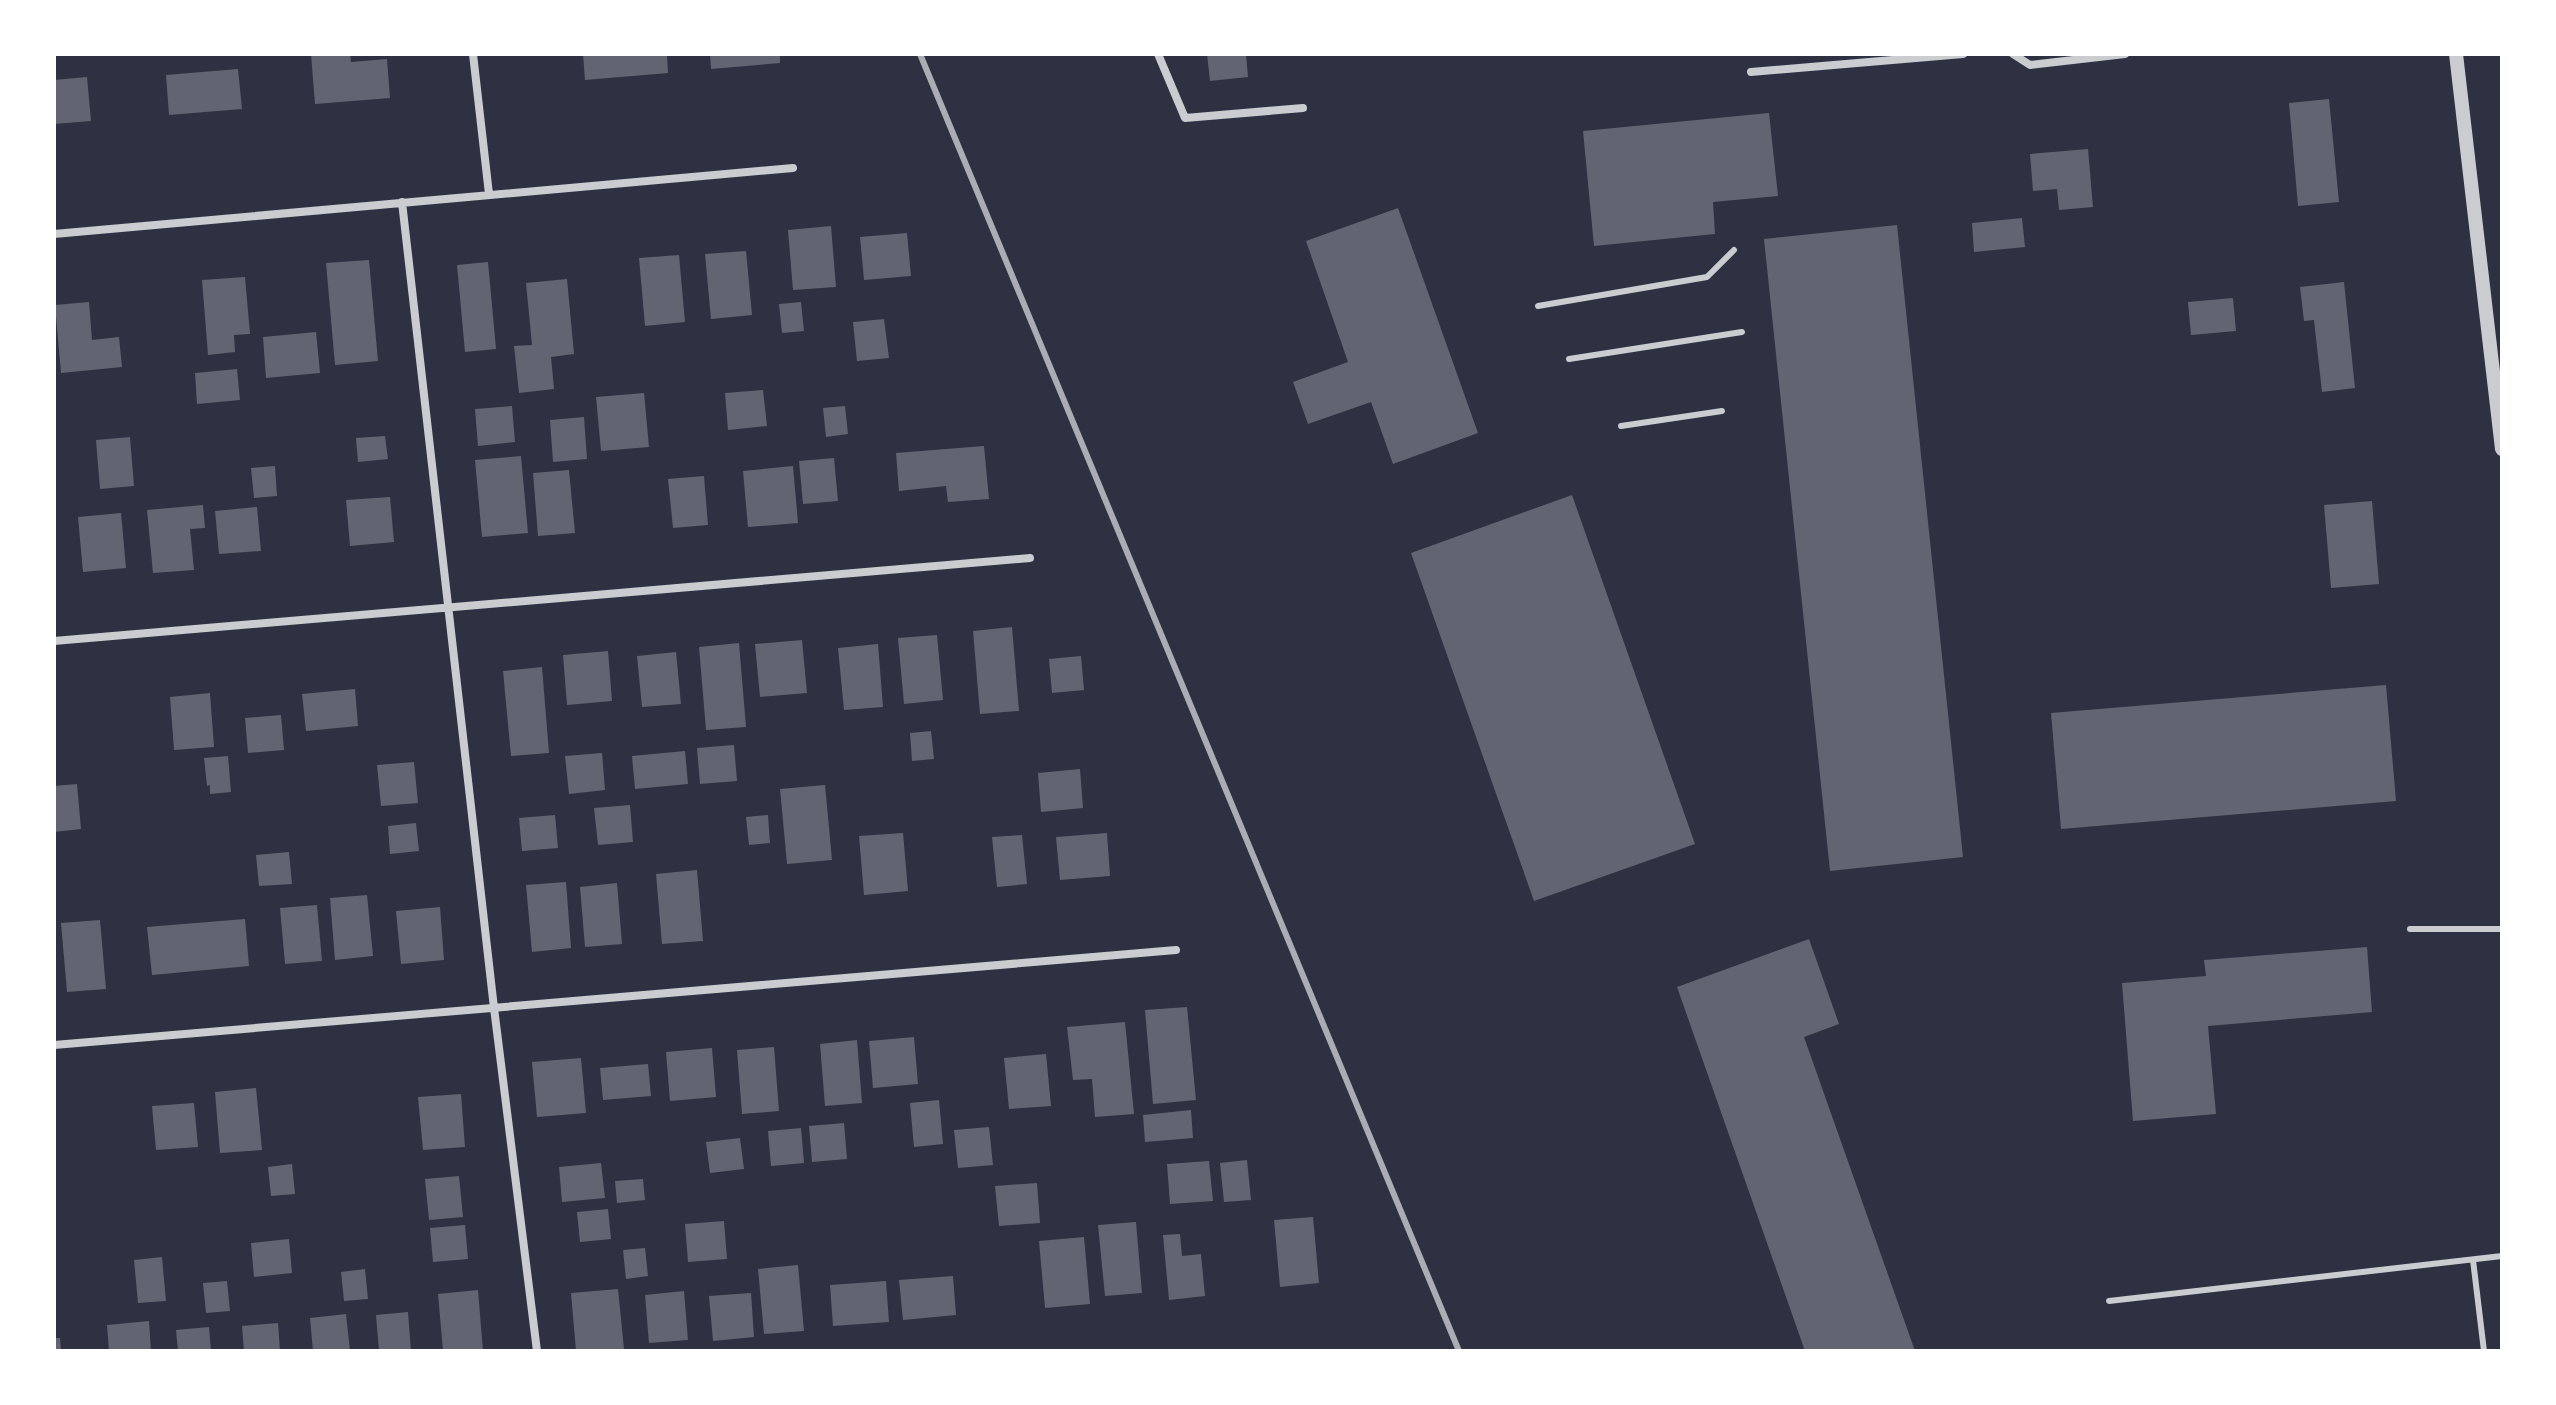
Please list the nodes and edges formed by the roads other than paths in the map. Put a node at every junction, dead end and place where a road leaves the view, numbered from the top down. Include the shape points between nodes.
1 (473, 54) edge
2 (1158, 54) edge
3 (1963, 54) edge
4 (2013, 54) edge
5 (2125, 54) edge
6 (2456, 54) edge
7 (1751, 72) dead end
8 (1303, 108) dead end
9 (793, 168) dead end
10 (489, 194) junction
11 (402, 202) junction
12 (54, 234) edge
13 (1734, 250) dead end
14 (1538, 306) dead end
15 (1742, 332) dead end
16 (1569, 359) dead end
17 (1722, 411) dead end
18 (1621, 426) dead end
19 (2502, 449) edge
20 (1030, 558) dead end
21 (449, 606) junction
22 (54, 641) edge
23 (2410, 929) dead end
24 (2502, 929) edge
25 (1176, 950) dead end
26 (494, 1008) junction
27 (54, 1045) edge
28 (2502, 1256) edge
29 (2473, 1260) junction
30 (2109, 1301) dead end
31 (537, 1351) edge
32 (2484, 1351) edge

1 - 10 street
2 - 8 street via 1185,118
3 - 7 street
4 - 5 street via 2030,65
6 - 19 street
9 - 10 street
10 - 11 street
11 - 12 street
11 - 21 street
13 - 14 lane via 1707,277
15 - 16 lane
17 - 18 lane
20 - 21 street
21 - 22 street
21 - 26 street
23 - 24 lane
25 - 26 street
26 - 27 street
26 - 31 street
28 - 29 lane
29 - 30 lane
29 - 32 lane

